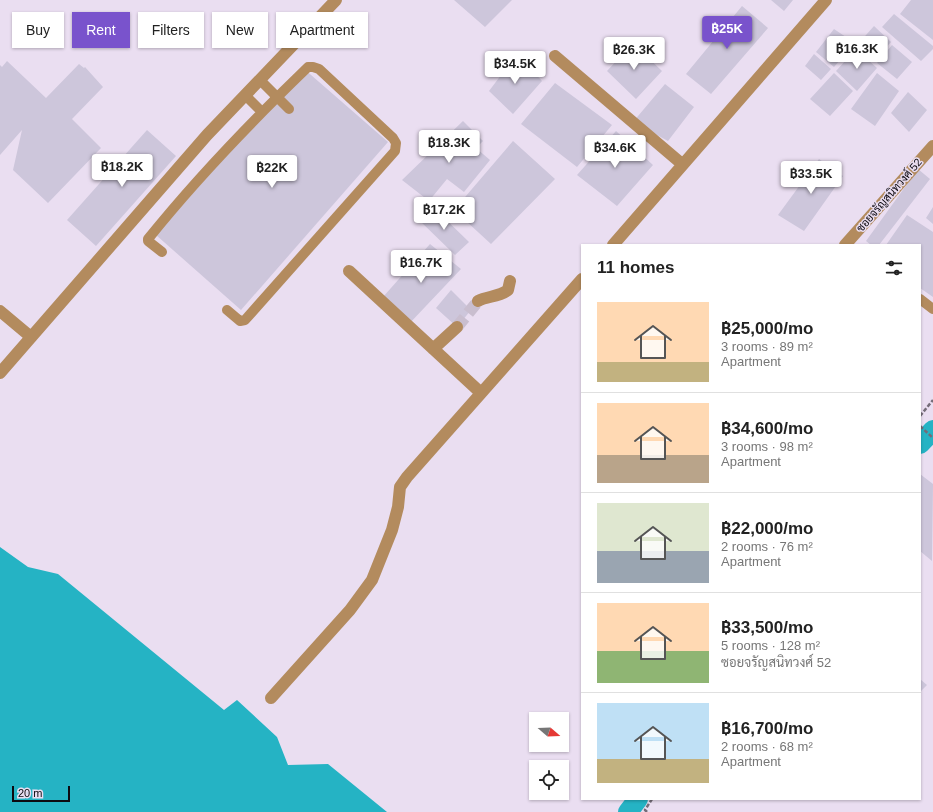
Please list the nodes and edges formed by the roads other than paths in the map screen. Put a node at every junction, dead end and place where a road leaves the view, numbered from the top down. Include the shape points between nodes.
1 (826, 0) edge
2 (328, 3) edge
3 (555, 56) dead end
4 (260, 80) junction
5 (245, 95) junction
6 (277, 97) junction
7 (289, 109) dead end
8 (262, 112) junction
9 (933, 146) edge
10 (682, 164) junction
11 (613, 244) edge
12 (849, 244) edge
13 (162, 252) dead end
14 (349, 271) dead end
15 (581, 280) edge
16 (510, 281) dead end
17 (921, 300) edge
18 (478, 301) tunnel mouth
19 (933, 308) edge
20 (227, 310) dead end
21 (0, 311) edge
22 (457, 327) tunnel mouth
23 (32, 337) junction
24 (433, 348) junction
25 (0, 373) edge
26 (481, 393) junction
27 (271, 698) dead end

1 - 10 street
2 - 4 street
3 - 10 street
4 - 5 street
4 - 6 lane
5 - 8 lane
5 - 23 street via 207,134
6 - 7 lane
6 - 8 lane
6 - 20 lane via 308,67 316,67 393,138 396,147 245,320 240,321
8 - 13 lane via 188,199 148,239
9 - 12 street, ซอยจรัญสนิทวงศ์ 52
10 - 11 street
14 - 24 street
15 - 26 street
16 - 18 street via 508,290 504,293
17 - 19 lane
21 - 23 street
22 - 24 street
23 - 25 street
24 - 26 street
26 - 27 street via 400,487 392,530 372,580 350,610

